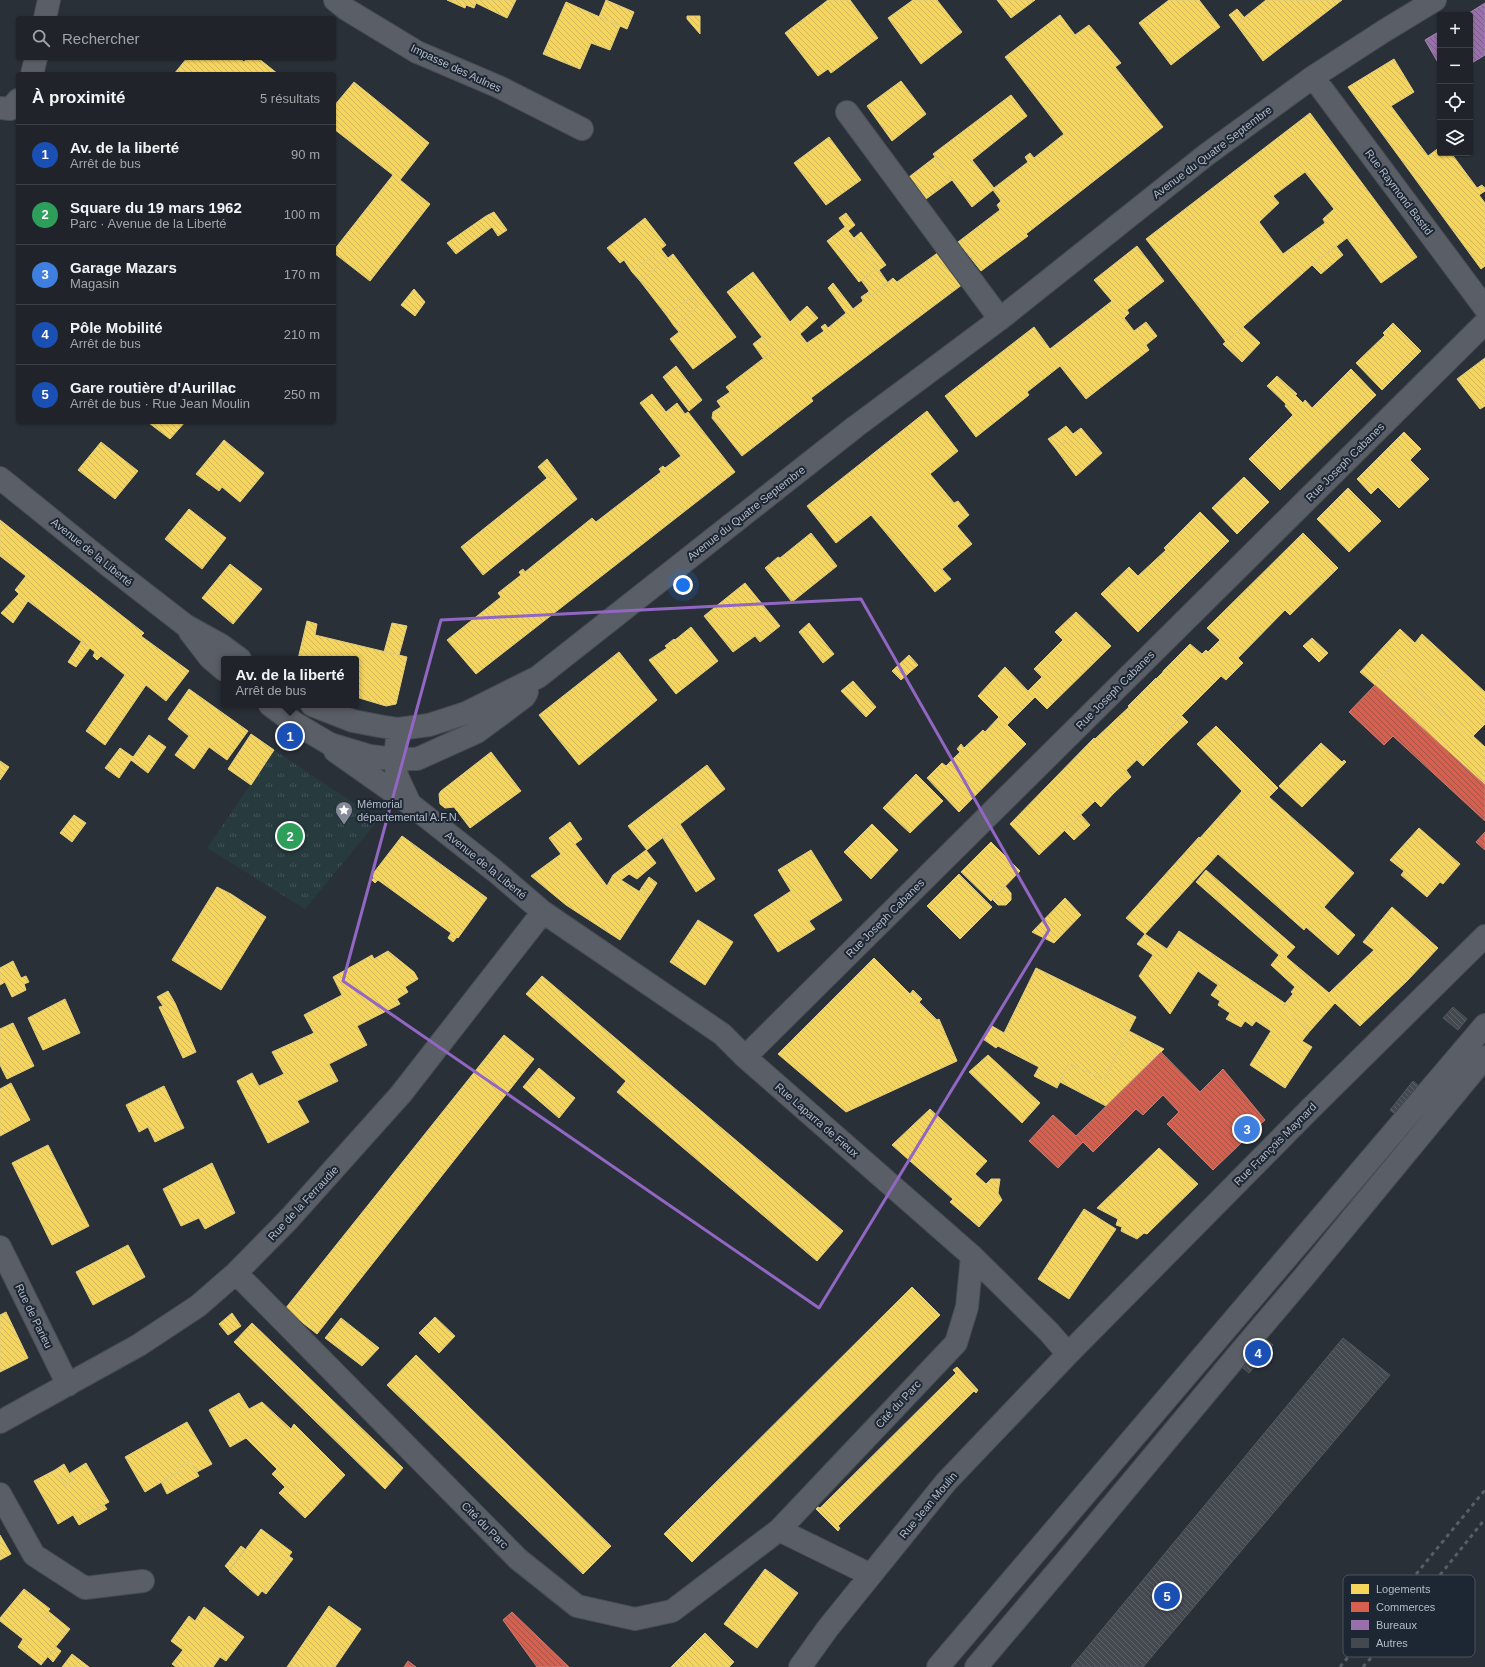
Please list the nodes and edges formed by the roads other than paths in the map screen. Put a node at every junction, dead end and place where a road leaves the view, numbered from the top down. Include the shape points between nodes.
1 (49, 0) edge
2 (335, 0) edge
3 (1435, 0) edge
4 (45, 16) edge
5 (36, 60) edge
6 (32, 72) edge
7 (1313, 77) junction
8 (847, 112) dead end
9 (582, 129) dead end
10 (1485, 308) edge
11 (1000, 318) junction
12 (1485, 323) edge
13 (0, 478) edge
14 (185, 625) junction
15 (236, 656) edge
16 (221, 667) edge
17 (538, 677) junction
18 (274, 708) edge
19 (320, 708) edge
20 (293, 722) junction
21 (398, 729) junction
22 (395, 759) junction
23 (410, 804) junction
24 (543, 912) junction
25 (1485, 936) edge
26 (1485, 1025) edge
27 (745, 1057) junction
28 (1485, 1057) edge
29 (0, 1247) edge
30 (972, 1256) junction
31 (236, 1273) junction
32 (1068, 1354) junction
33 (68, 1386) junction
34 (0, 1422) edge
35 (0, 1494) edge
36 (779, 1530) junction
37 (871, 1576) junction
38 (143, 1581) dead end
39 (800, 1667) edge
40 (938, 1667) edge
41 (976, 1667) edge

1 - 4 street
2 - 9 street, Impasse des Aulnes via 417,52 499,87
3 - 7 street, Avenue du Quatre Septembre
5 - 6 street
7 - 10 street, Rue Raymond Bastid
7 - 11 street, Avenue du Quatre Septembre via 1206,155
8 - 11 street
11 - 17 street, Avenue du Quatre Septembre via 855,427
12 - 27 street, Rue Joseph Cabanes
13 - 14 street, Avenue de la Liberté
14 - 15 street, Avenue de la Liberté
14 - 16 street, Avenue de la Liberté via 210,658
17 - 21 street, Avenue du Quatre Septembre via 466,712 429,725
17 - 22 street, Avenue de la Liberté via 524,698 478,732 417,759
18 - 20 street, Avenue de la Liberté
19 - 21 street via 353,721
20 - 22 street, Avenue de la Liberté via 330,744 370,756
20 - 23 street, Avenue de la Liberté
21 - 22 street, Avenue de la Liberté
22 - 23 street, Avenue de la Liberté via 397,776
23 - 24 street, Avenue de la Liberté
24 - 27 street, Rue Laparra de Fieux via 722,1034
24 - 31 street, Rue de la Ferraudie via 401,1094 289,1219
25 - 32 street, Rue François Maynard
26 - 40 street
27 - 30 street, Rue Laparra de Fieux
28 - 41 street
29 - 33 street, Rue de Parieu
30 - 32 street, Rue Laparra de Fieux
30 - 36 street, Cité du Parc via 967,1307 956,1343
31 - 33 street, Rue de la Ferraudie via 198,1306 139,1345
31 - 36 street, Cité du Parc via 518,1559 577,1606 635,1619 672,1611
32 - 37 street, Rue Jean Moulin via 946,1482
33 - 34 street, Rue de la Ferraudie
35 - 38 street via 34,1555 85,1588
36 - 37 street
37 - 39 street, Rue Jean Moulin

